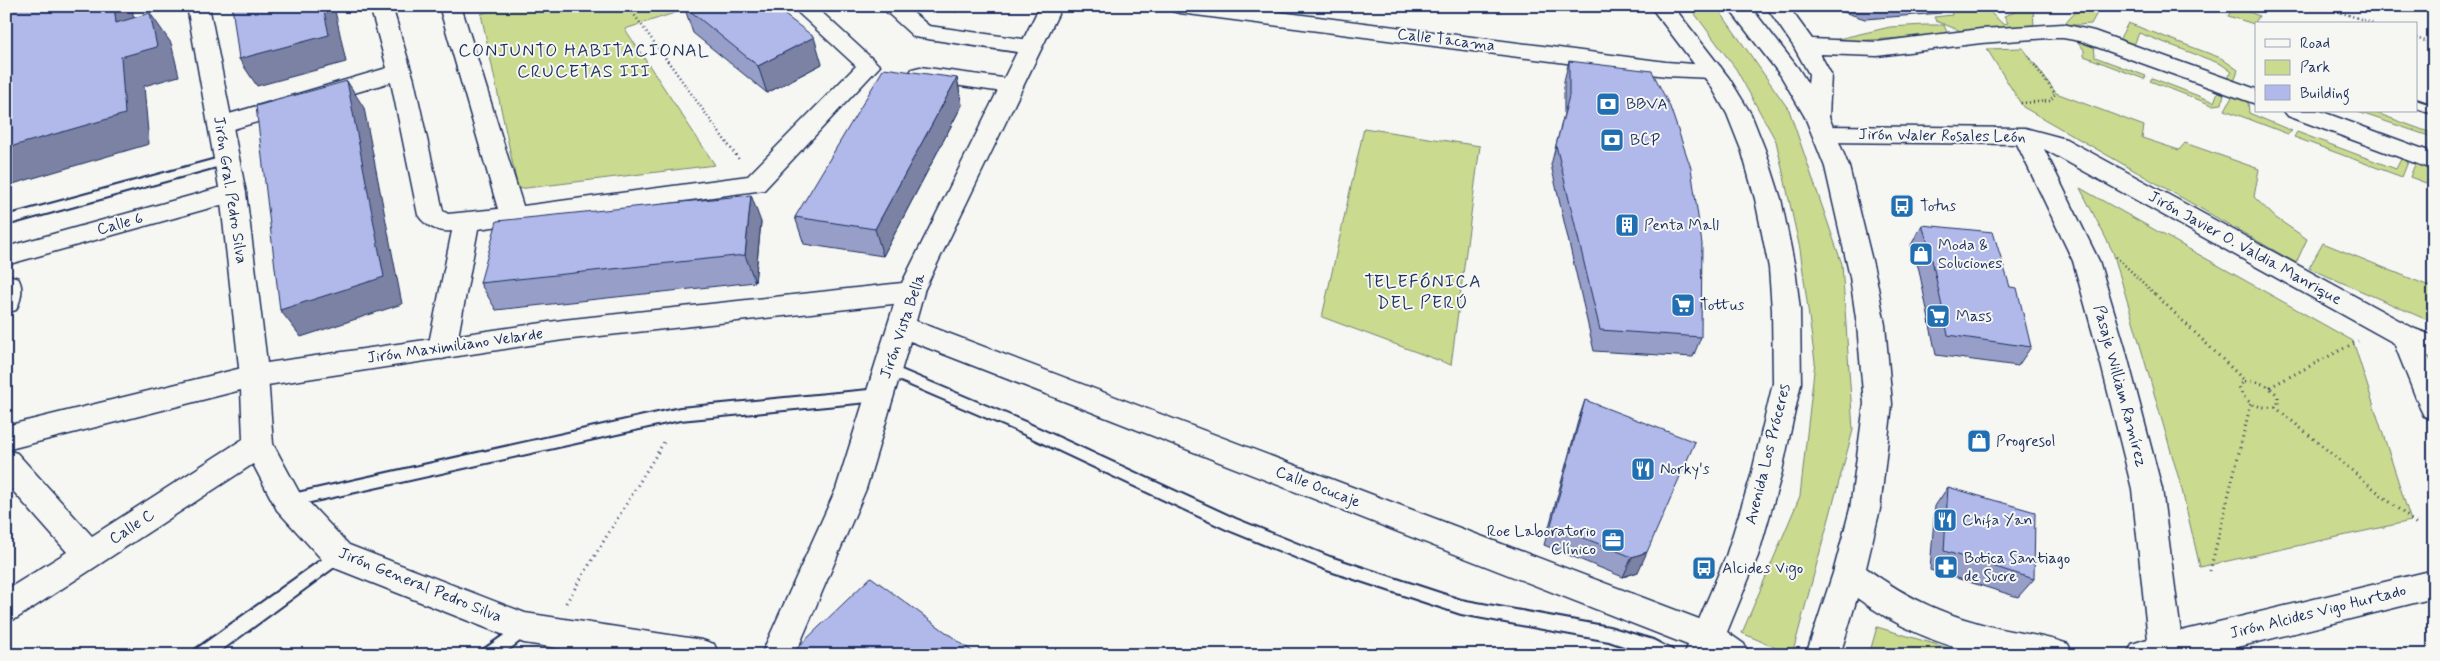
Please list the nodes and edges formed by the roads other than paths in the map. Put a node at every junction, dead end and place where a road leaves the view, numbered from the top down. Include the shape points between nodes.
1 (198, 6) edge
2 (381, 6) edge
3 (450, 6) edge
4 (802, 6) edge
5 (890, 6) edge
6 (1051, 6) edge
7 (1180, 6) edge
8 (1661, 6) edge
9 (1738, 6) edge
10 (1776, 6) edge
11 (1030, 46) junction
12 (1805, 46) junction
13 (1876, 49) junction
14 (884, 69) junction
15 (1712, 71) junction
16 (399, 72) junction
17 (1820, 74) junction
18 (1010, 86) junction
19 (2255, 97) edge
20 (2418, 105) edge
21 (2434, 110) edge
22 (2299, 112) edge
23 (220, 125) junction
24 (1821, 126) junction
25 (2025, 136) junction
26 (2058, 145) joint
27 (227, 160) junction
28 (2434, 162) edge
29 (233, 193) junction
30 (513, 216) junction
31 (6, 220) edge
32 (467, 221) junction
33 (6, 256) edge
34 (911, 292) junction
35 (900, 326) junction
36 (2405, 336) junction
37 (2434, 347) edge
38 (442, 348) junction
39 (254, 376) junction
40 (883, 382) junction
41 (2434, 408) edge
42 (6, 438) edge
43 (258, 445) junction
44 (6, 462) edge
45 (288, 501) junction
46 (89, 554) junction
47 (338, 555) junction
48 (1849, 573) junction
49 (2434, 584) edge
50 (6, 608) edge
51 (536, 630) junction
52 (1714, 649) edge
53 (2155, 652) edge
54 (201, 655) edge
55 (489, 655) edge
56 (702, 655) edge
57 (778, 655) edge
58 (1666, 655) edge
59 (1823, 655) edge
60 (2056, 655) edge

1 - 23 street, Jirón Gral. Pedro Silva
2 - 16 street
3 - 30 street
4 - 14 street
5 - 11 street via 922,32
6 - 11 street, Jirón Vista Bella
7 - 15 street, Calle Tacama via 1666,69
8 - 15 street, Avenida Los Próceres
9 - 24 street via 1790,73
10 - 12 street
11 - 18 street, Jirón Vista Bella
12 - 13 street
12 - 17 street
13 - 17 street
13 - 19 street via 1980,36 2063,31 2086,36
14 - 18 street
14 - 30 street via 755,184
15 - 52 street, Avenida Los Próceres via 1739,114 1768,200 1782,268 1787,383 1766,476
16 - 23 street
16 - 32 street via 431,215 446,223
17 - 24 street
18 - 34 street, Jirón Vista Bella
20 - 21 lane
22 - 28 street
23 - 27 street, Jirón Gral. Pedro Silva
24 - 25 street, Jirón Waler Rosales León
24 - 48 street via 1837,167 1863,276 1878,404 1865,509
25 - 26 street, Jirón Waler Rosales León
25 - 53 street, Pasaje William Ramírez via 2086,261 2147,489
26 - 36 street, Jirón Javier O. Valdia Manrique
27 - 29 street, Jirón Gral. Pedro Silva
27 - 31 lane
29 - 33 street, Calle 6
29 - 39 street, Jirón Gral. Pedro Silva
30 - 32 street
32 - 38 street
34 - 35 street, Jirón Vista Bella
34 - 38 street, Jirón Maximiliano Velarde via 563,330
35 - 40 street, Jirón Vista Bella
35 - 52 street, Calle Ocucaje
36 - 37 street, Jirón Javier O. Valdia Manrique
36 - 41 street
38 - 39 street, Jirón Maximiliano Velarde
39 - 42 street, Jirón Maximiliano Velarde
39 - 43 street, Jirón General Pedro Silva
40 - 45 lane via 680,414
40 - 57 street, Jirón Vista Bella via 851,489
40 - 58 lane via 1020,426 1231,524 1327,562 1461,607 1609,634
43 - 45 street, Jirón General Pedro Silva
43 - 46 street, Calle C
44 - 46 street
45 - 47 street, Jirón General Pedro Silva
46 - 50 street, Calle C
47 - 51 street, Jirón General Pedro Silva
47 - 54 lane
48 - 59 street
48 - 60 street via 1903,610 1937,625
49 - 53 street, Jirón Alcides Vigo Hurtado
51 - 55 lane
51 - 56 street, Jirón General Pedro Silva

